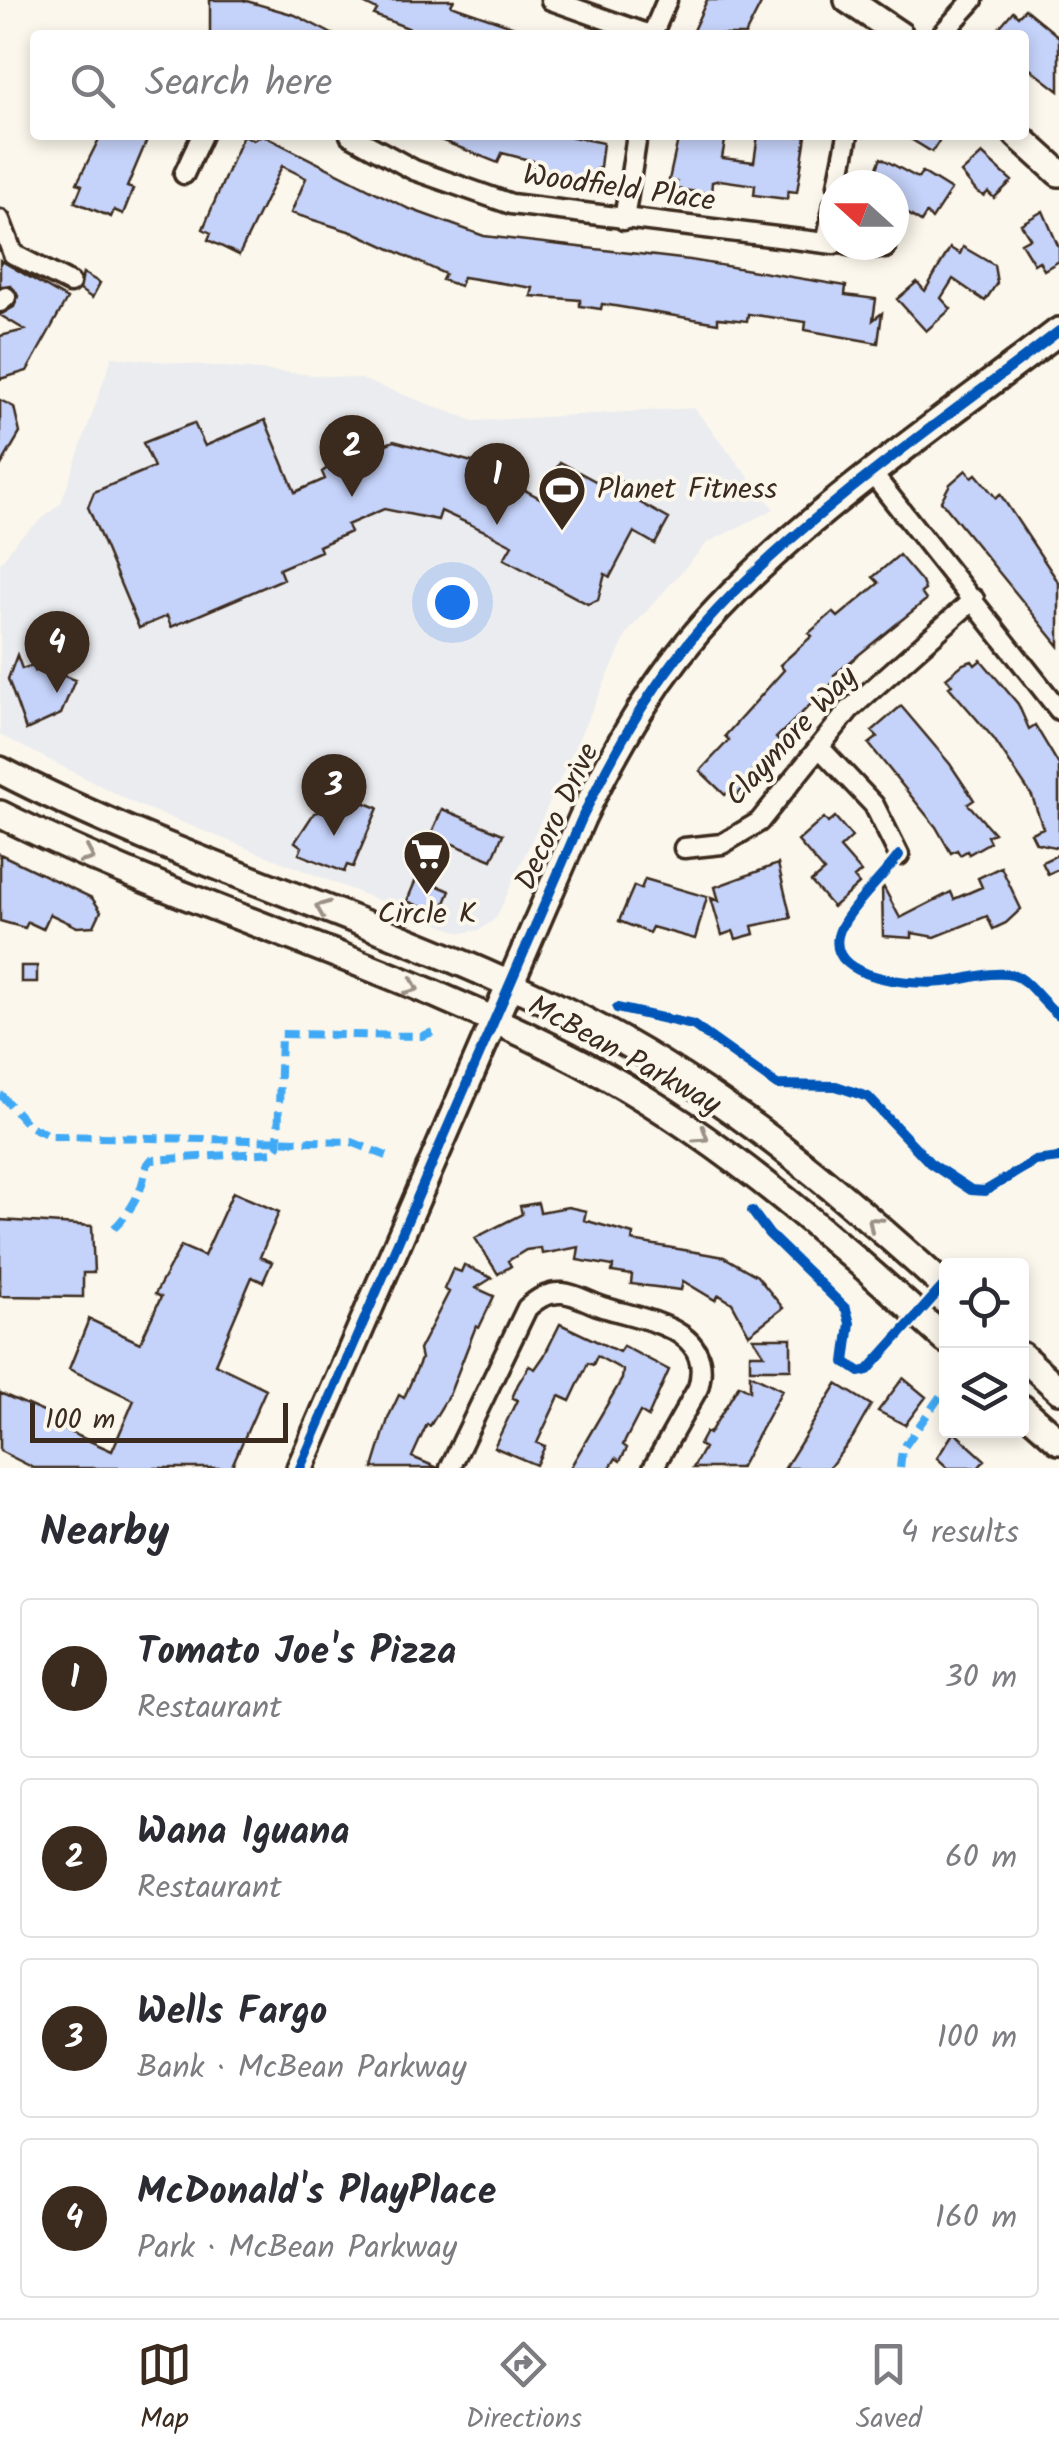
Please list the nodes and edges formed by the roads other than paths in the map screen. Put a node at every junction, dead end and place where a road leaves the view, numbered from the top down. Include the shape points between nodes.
1 (551, 0) edge
2 (667, 0) edge
3 (848, 0) edge
4 (973, 0) edge
5 (637, 30) edge
6 (653, 30) edge
7 (893, 30) edge
8 (946, 30) edge
9 (200, 140) edge
10 (359, 140) edge
11 (635, 140) edge
12 (847, 140) edge
13 (1023, 140) edge
14 (841, 170) edge
15 (1059, 172) edge
16 (184, 174) dead end
17 (624, 220) junction
18 (1, 230) edge
19 (819, 242) edge
20 (70, 283) dead end
21 (1059, 331) edge
22 (874, 476) junction
23 (974, 599) junction
24 (1059, 710) edge
25 (818, 746) junction
26 (0, 770) edge
27 (0, 814) edge
28 (684, 848) dead end
29 (898, 856) dead end
30 (509, 986) junction
31 (494, 1022) junction
32 (939, 1282) edge
33 (939, 1334) edge
34 (1029, 1362) edge
35 (1059, 1390) edge
36 (1029, 1414) edge
37 (1059, 1441) edge
38 (458, 1466) edge
39 (300, 1468) edge
40 (654, 1468) edge

1 - 5 street
2 - 6 street
3 - 7 main road
4 - 8 street
9 - 16 street
10 - 17 street, Woodfield Place via 414,170 511,204
11 - 17 street
12 - 14 street
13 - 15 main road
17 - 19 street, Woodfield Place
18 - 20 street via 13,254
21 - 22 main road, Decoro Drive
22 - 23 street
22 - 30 main road, Decoro Drive via 748,578 658,683 604,771
23 - 24 street
23 - 25 street, Claymore Way
25 - 28 street, Claymore Way via 759,822 722,844
25 - 29 street via 874,806
30 -> 26 main road, McBean Parkway via 89,814
27 -> 31 main road, McBean Parkway
30 - 31 main road, Decoro Drive
32 -> 30 main road, McBean Parkway via 726,1105 603,1030
31 -> 33 main road, McBean Parkway via 608,1077 720,1149 804,1212
31 - 39 main road, Decoro Drive
34 - 35 main road
36 - 37 main road
38 - 40 street via 515,1326 526,1308 549,1294 672,1328 695,1345 698,1388

